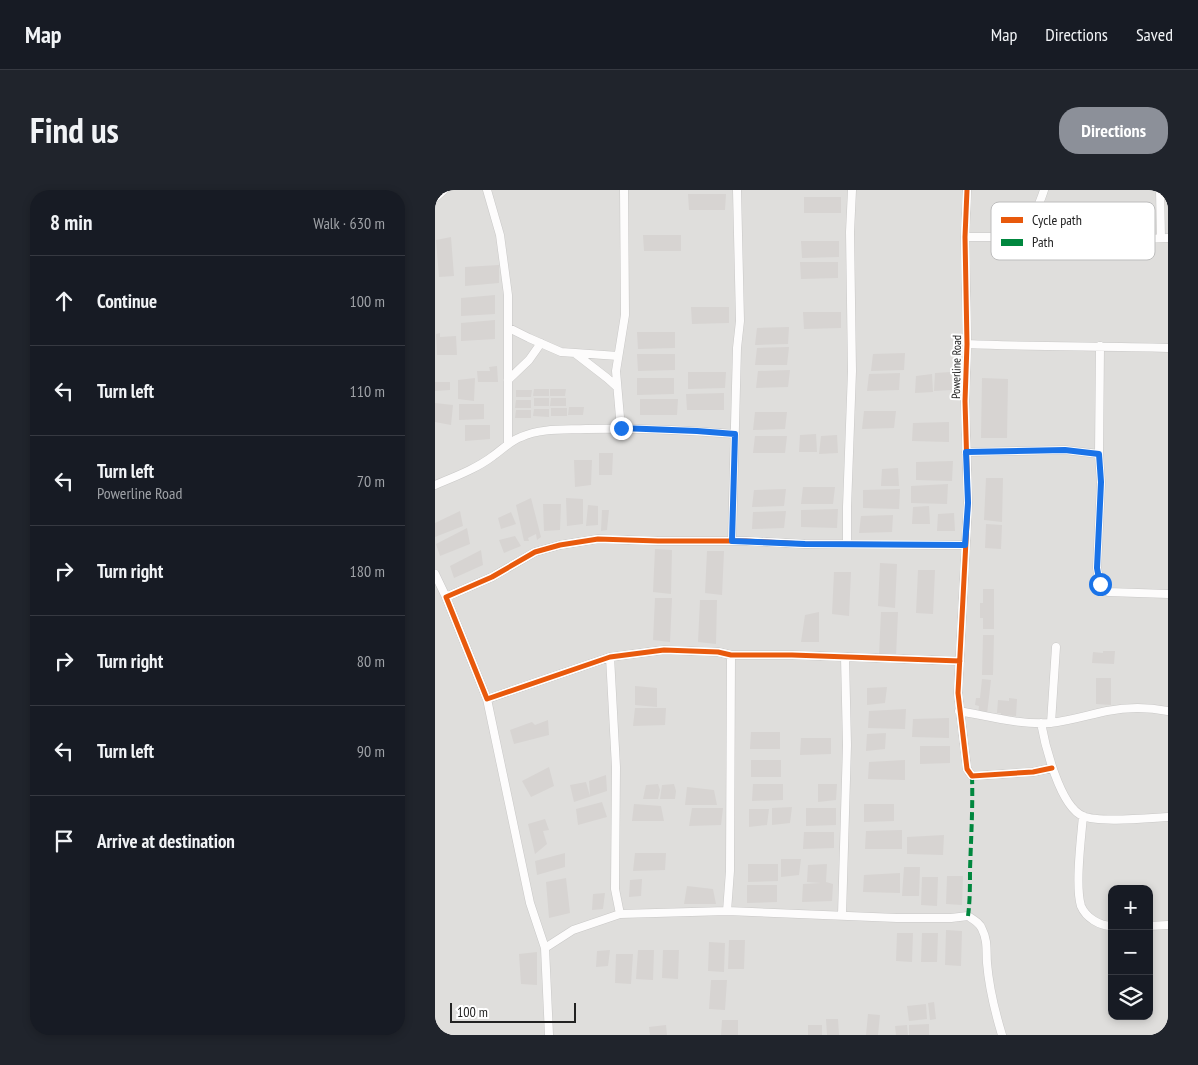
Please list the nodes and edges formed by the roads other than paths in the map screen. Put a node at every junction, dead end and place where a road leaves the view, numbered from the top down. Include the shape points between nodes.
1 (444, 190) edge
2 (487, 190) edge
3 (624, 190) edge
4 (737, 190) edge
5 (852, 190) edge
6 (967, 190) edge
7 (1160, 190) edge
8 (435, 198) edge
9 (965, 237) junction
10 (991, 237) edge
11 (1165, 238) edge
12 (509, 328) junction
13 (541, 343) junction
14 (967, 344) junction
15 (1100, 346) junction
16 (1168, 348) edge
17 (575, 353) junction
18 (618, 356) junction
19 (508, 380) junction
20 (617, 387) junction
21 (621, 428) junction
22 (735, 434) junction
23 (508, 443) junction
24 (966, 452) junction
25 (1099, 454) junction
26 (435, 485) edge
27 (732, 541) junction
28 (847, 544) junction
29 (965, 545) junction
30 (435, 574) edge
31 (1168, 594) edge
32 (446, 597) junction
33 (1055, 647) dead end
34 (731, 655) junction
35 (609, 657) junction
36 (845, 657) junction
37 (960, 661) junction
38 (487, 699) junction
39 (959, 711) junction
40 (1168, 711) edge
41 (1041, 723) junction
42 (1051, 723) junction
43 (1052, 768) junction
44 (1083, 816) junction
45 (1168, 817) edge
46 (727, 911) junction
47 (620, 914) junction
48 (841, 915) junction
49 (1168, 925) edge
50 (1108, 926) edge
51 (1153, 926) edge
52 (545, 948) junction
53 (549, 1035) edge
54 (1001, 1035) edge

1 - 8 street
2 - 12 street via 500,235
3 - 18 street via 625,315
4 - 22 street via 740,320
5 - 28 street via 852,371
6 - 9 street, Powerline Road
7 - 11 street
9 - 10 street
9 - 14 street, Powerline Road
12 - 13 street
12 - 19 street
13 - 17 street via 561,352
13 - 19 street
14 - 15 street
14 - 24 street, Powerline Road
15 - 16 street
15 - 25 street
17 - 18 street
17 - 20 street
18 - 20 street
19 - 23 street
20 - 21 street
21 - 22 street
21 - 23 street via 540,431
22 - 27 street
23 - 26 street via 492,457
24 - 25 street via 1065,450
24 - 29 street, Powerline Road via 968,503
25 - 31 street via 1097,568 1100,584 1108,592
27 - 28 street
27 - 32 street via 598,539 560,545 535,552 492,577
28 - 29 street
29 - 37 street, Powerline Road
30 - 32 street
32 - 38 street
33 - 42 street
34 - 35 street via 664,650
34 - 36 street
34 - 46 street
35 - 38 street
35 - 47 street via 616,767 615,890
36 - 37 street
36 - 48 street via 847,745
37 - 39 street, Powerline Road
38 - 52 street via 530,903
39 - 41 street
39 - 43 street, Powerline Road via 967,770 972,776
40 - 42 street via 1149,707 1127,709
41 - 42 street
41 - 43 street
43 - 44 street via 1073,808
44 - 45 street via 1107,819
44 - 50 street via 1078,893 1082,908 1094,922
46 - 47 street
46 - 48 street
47 - 52 street via 573,930
48 - 54 street via 968,916 977,922 982,927 988,947 987,962
49 - 51 street
52 - 53 street

